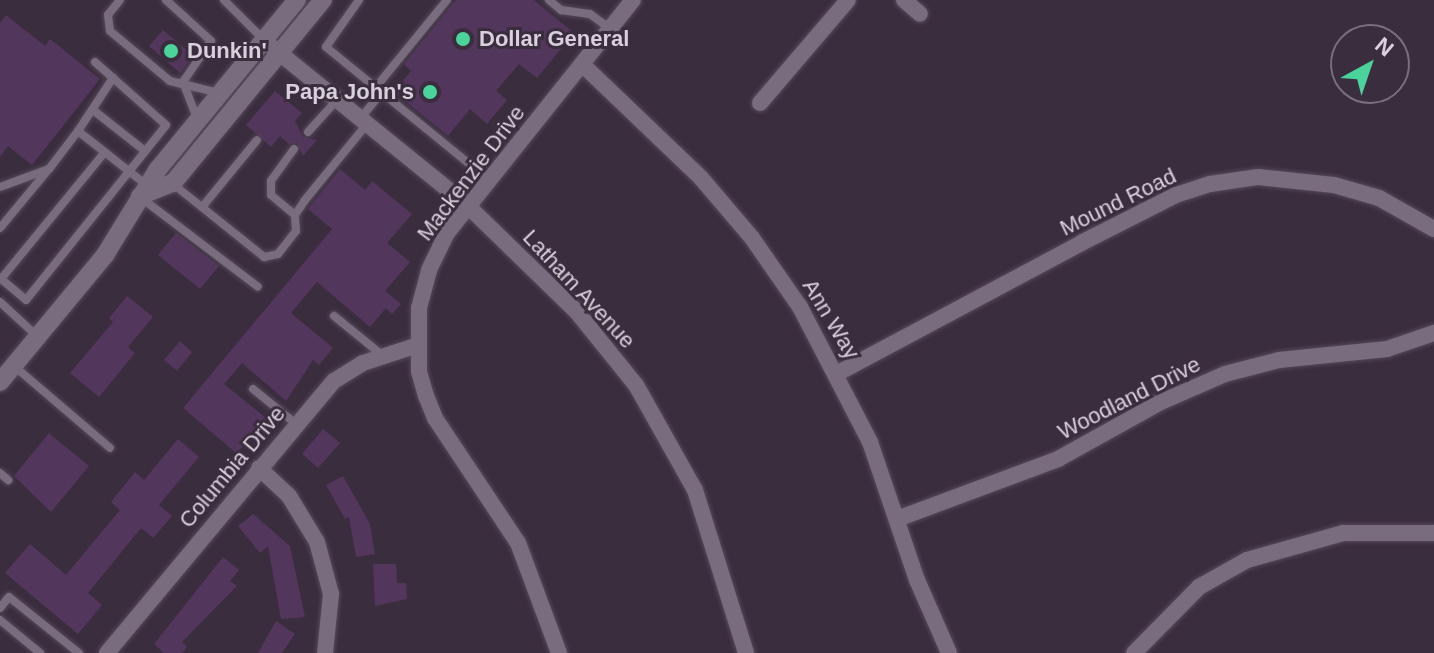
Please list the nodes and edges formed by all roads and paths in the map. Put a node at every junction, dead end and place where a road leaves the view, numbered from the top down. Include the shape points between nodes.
1 (120, 0) edge
2 (166, 0) edge
3 (224, 0) edge
4 (297, 0) edge
5 (323, 0) edge
6 (359, 0) edge
7 (447, 0) edge
8 (549, 0) edge
9 (633, 0) edge
10 (848, 0) edge
11 (904, 0) edge
12 (920, 14) dead end
13 (611, 29) junction
14 (264, 40) junction
15 (280, 54) junction
16 (95, 62) dead end
17 (584, 66) junction
18 (113, 78) junction
19 (183, 82) junction
20 (376, 87) junction
21 (219, 94) junction
22 (337, 99) junction
23 (760, 103) dead end
24 (93, 110) junction
25 (198, 120) junction
26 (364, 122) junction
27 (78, 131) junction
28 (308, 132) dead end
29 (257, 140) dead end
30 (294, 149) dead end
31 (145, 151) junction
32 (105, 152) junction
33 (49, 169) junction
34 (130, 172) junction
35 (489, 180) junction
36 (173, 183) junction
37 (0, 187) edge
38 (144, 191) junction
39 (203, 206) junction
40 (468, 206) junction
41 (295, 215) junction
42 (0, 228) edge
43 (1434, 229) edge
44 (0, 278) edge
45 (258, 287) dead end
46 (0, 302) edge
47 (334, 316) dead end
48 (1434, 333) edge
49 (37, 337) junction
50 (418, 345) junction
51 (382, 356) junction
52 (13, 366) junction
53 (838, 373) junction
54 (0, 382) edge
55 (253, 389) dead end
56 (296, 424) junction
57 (110, 448) dead end
58 (259, 468) junction
59 (0, 473) edge
60 (8, 480) dead end
61 (897, 519) junction
62 (1434, 533) edge
63 (0, 608) edge
64 (0, 620) edge
65 (40, 653) edge
66 (79, 653) edge
67 (107, 653) edge
68 (325, 653) edge
69 (559, 653) edge
70 (746, 653) edge
71 (949, 653) edge
72 (1134, 653) edge

1 - 19 lane via 108,15 110,31 170,81
2 - 19 lane via 211,41
3 - 14 lane
4 - 14 street
5 - 15 street
6 - 20 lane via 326,47
7 - 20 lane
8 - 13 lane via 561,10 590,14
9 - 13 street, Mackenzie Drive
10 - 23 street
11 - 12 street
13 - 17 street, Mackenzie Drive
14 - 15 street, Latham Avenue
14 - 21 street
15 - 22 street, Latham Avenue
15 - 36 street
16 - 18 lane
17 - 35 street, Mackenzie Drive
17 - 53 street, Ann Way via 662,137 752,238
18 - 24 lane
18 - 31 lane via 166,125
19 - 21 lane
19 - 25 lane
20 - 26 lane
20 - 35 lane
21 - 25 street
22 - 26 street, Latham Avenue
22 - 28 lane
24 - 27 lane
24 - 31 lane
25 - 38 street
26 - 40 street, Latham Avenue
26 - 41 lane
27 - 32 lane
27 - 33 lane
29 - 39 lane
30 - 41 lane via 271,181 271,195
31 - 34 lane
32 - 34 lane
32 - 44 lane
33 - 37 lane
33 - 42 lane
34 - 38 lane
34 - 44 lane via 26,300
35 - 40 street, Mackenzie Drive
36 - 38 street
36 - 39 lane
38 - 45 lane
38 - 49 street via 105,255
39 - 41 lane via 264,257 278,254 296,231
40 - 50 street, Mackenzie Drive via 440,243 429,270
40 - 70 street, Latham Avenue via 577,312 653,407 695,490
43 - 53 street, Mound Road via 1388,202 1334,185 1258,177 1210,184 1176,195 1081,243
46 - 49 lane
47 - 51 lane
48 - 61 street, Woodland Drive via 1387,349 1279,360 1225,374 1161,402 1058,459
49 - 52 street
50 - 51 street, Columbia Drive
50 - 69 street, Mackenzie Drive via 419,371 435,418 518,543
51 - 56 street, Columbia Drive via 334,381
52 - 54 street
52 - 57 lane
53 - 61 street, Ann Way
55 - 56 lane
56 - 58 street, Columbia Drive
58 - 67 street, Columbia Drive
58 - 68 street via 289,496 317,542 331,594
59 - 60 lane
61 - 71 street, Ann Way via 930,616
62 - 72 street via 1343,533 1247,560 1199,587
63 - 66 lane via 9,597
64 - 65 lane

